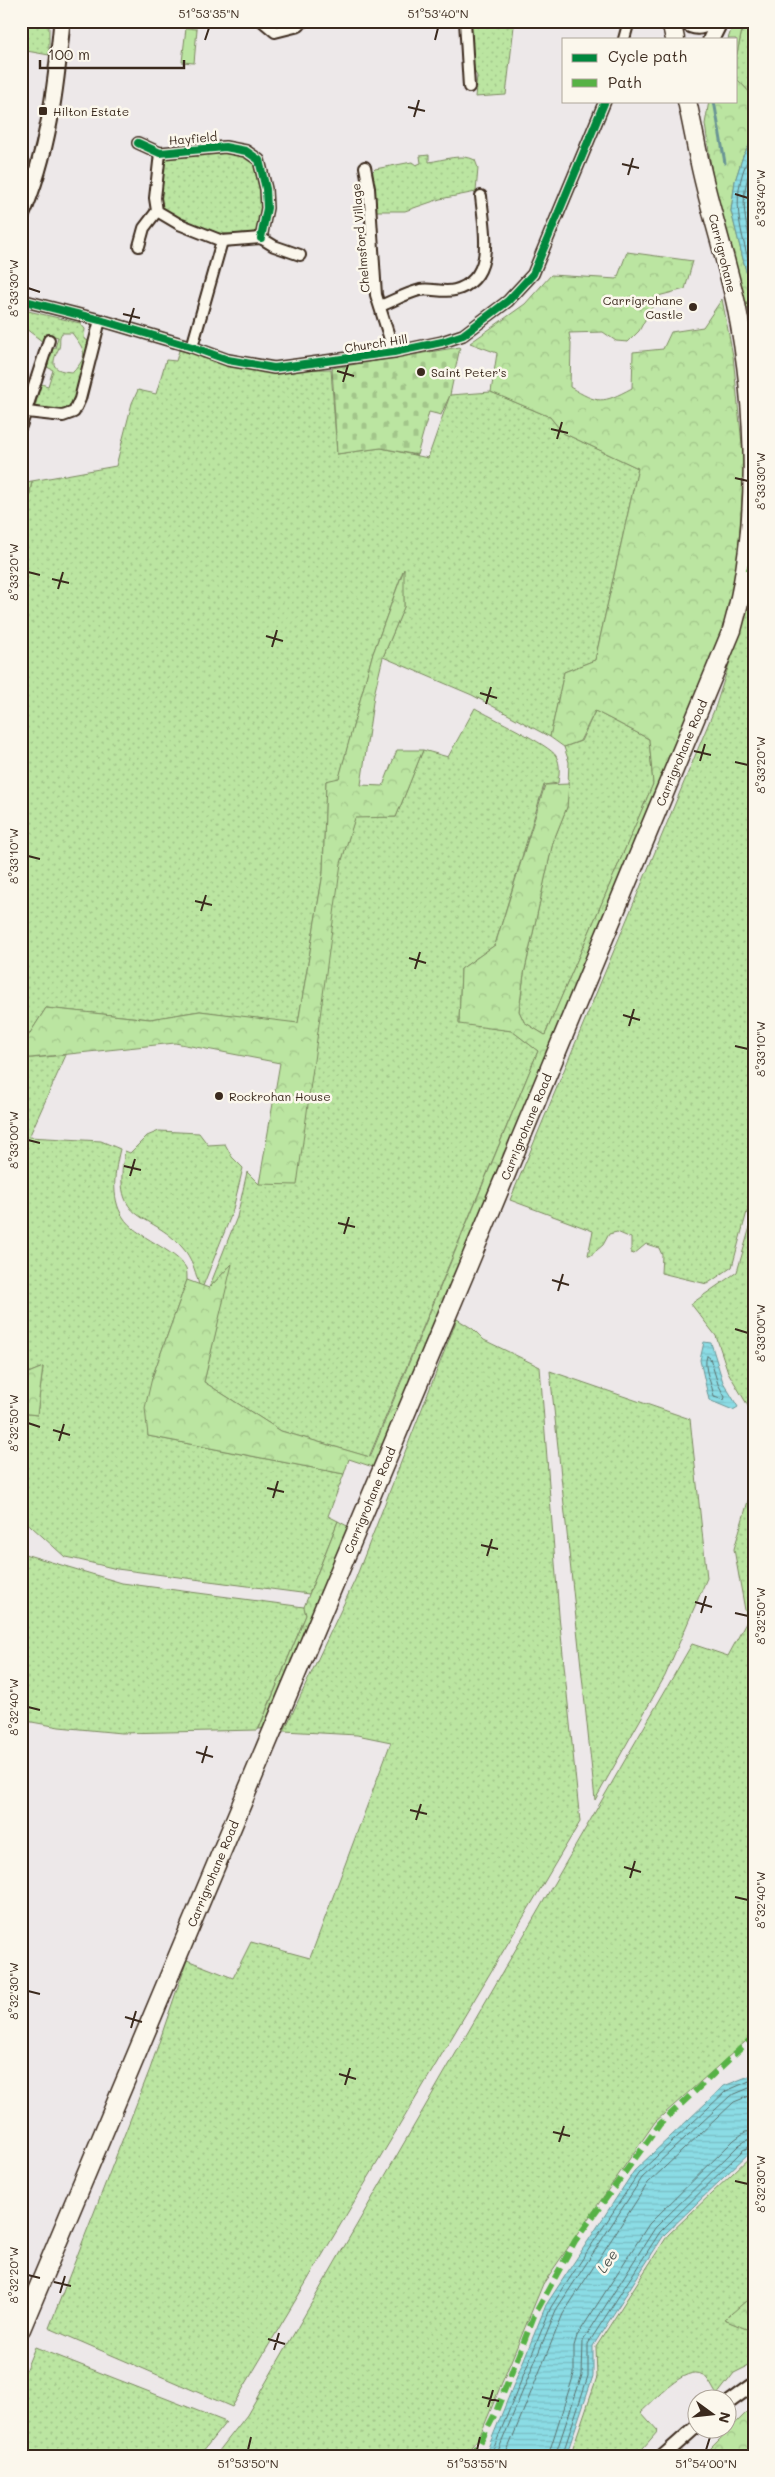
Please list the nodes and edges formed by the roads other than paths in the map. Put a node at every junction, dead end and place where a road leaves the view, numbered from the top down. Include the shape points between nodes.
1 (62, 21) edge
2 (262, 21) edge
3 (303, 21) edge
4 (466, 21) edge
5 (629, 21) edge
6 (671, 21) edge
7 (686, 21) edge
8 (714, 21) edge
9 (719, 21) edge
10 (624, 38) edge
11 (675, 38) edge
12 (699, 38) edge
13 (711, 38) edge
14 (469, 87) dead end
15 (605, 102) edge
16 (688, 102) edge
17 (138, 142) dead end
18 (160, 152) junction
19 (365, 167) dead end
20 (481, 196) dead end
21 (157, 211) junction
22 (21, 216) edge
23 (261, 238) junction
24 (222, 241) junction
25 (139, 246) dead end
26 (300, 255) dead end
27 (21, 300) edge
28 (380, 306) junction
29 (100, 320) junction
30 (49, 340) dead end
31 (192, 347) junction
32 (394, 352) junction
33 (27, 412) junction
34 (21, 426) edge
35 (716, 672) joint
36 (22, 2323) edge
37 (754, 2384) edge
38 (738, 2396) edge
39 (688, 2435) edge
40 (663, 2456) edge

1 - 22 main road via 46,140
2 - 3 street via 275,32 299,26
4 - 14 street
5 - 10 street
6 - 11 highway
7 - 8 main road via 699,28
9 - 12 main road
9 - 13 main road
15 - 32 street, Church Hill via 533,274 508,301 463,335
16 - 35 highway, Carrigrohane via 701,167 736,303 746,367 752,443 746,568 732,630
17 - 18 street, Hayfield
18 - 21 street via 155,198
18 - 23 street, Hayfield via 225,147 246,151 259,160 267,208
19 - 28 street, Chelmsford Village via 376,294
20 - 28 street, Chelmsford Village via 485,250 478,274 467,285 453,291 420,290
21 - 24 street via 179,224
21 - 25 street via 144,228
23 - 24 street
23 - 26 street
24 - 31 street
27 - 29 street, Church Hill
28 - 32 street, Chelmsford Village
29 - 31 street, Church Hill
29 - 33 street via 74,412 63,416
30 - 33 street
31 - 32 street, Church Hill via 228,360 274,368
33 - 34 street
35 - 36 highway, Carrigrohane Road
37 - 38 street
39 - 40 street

